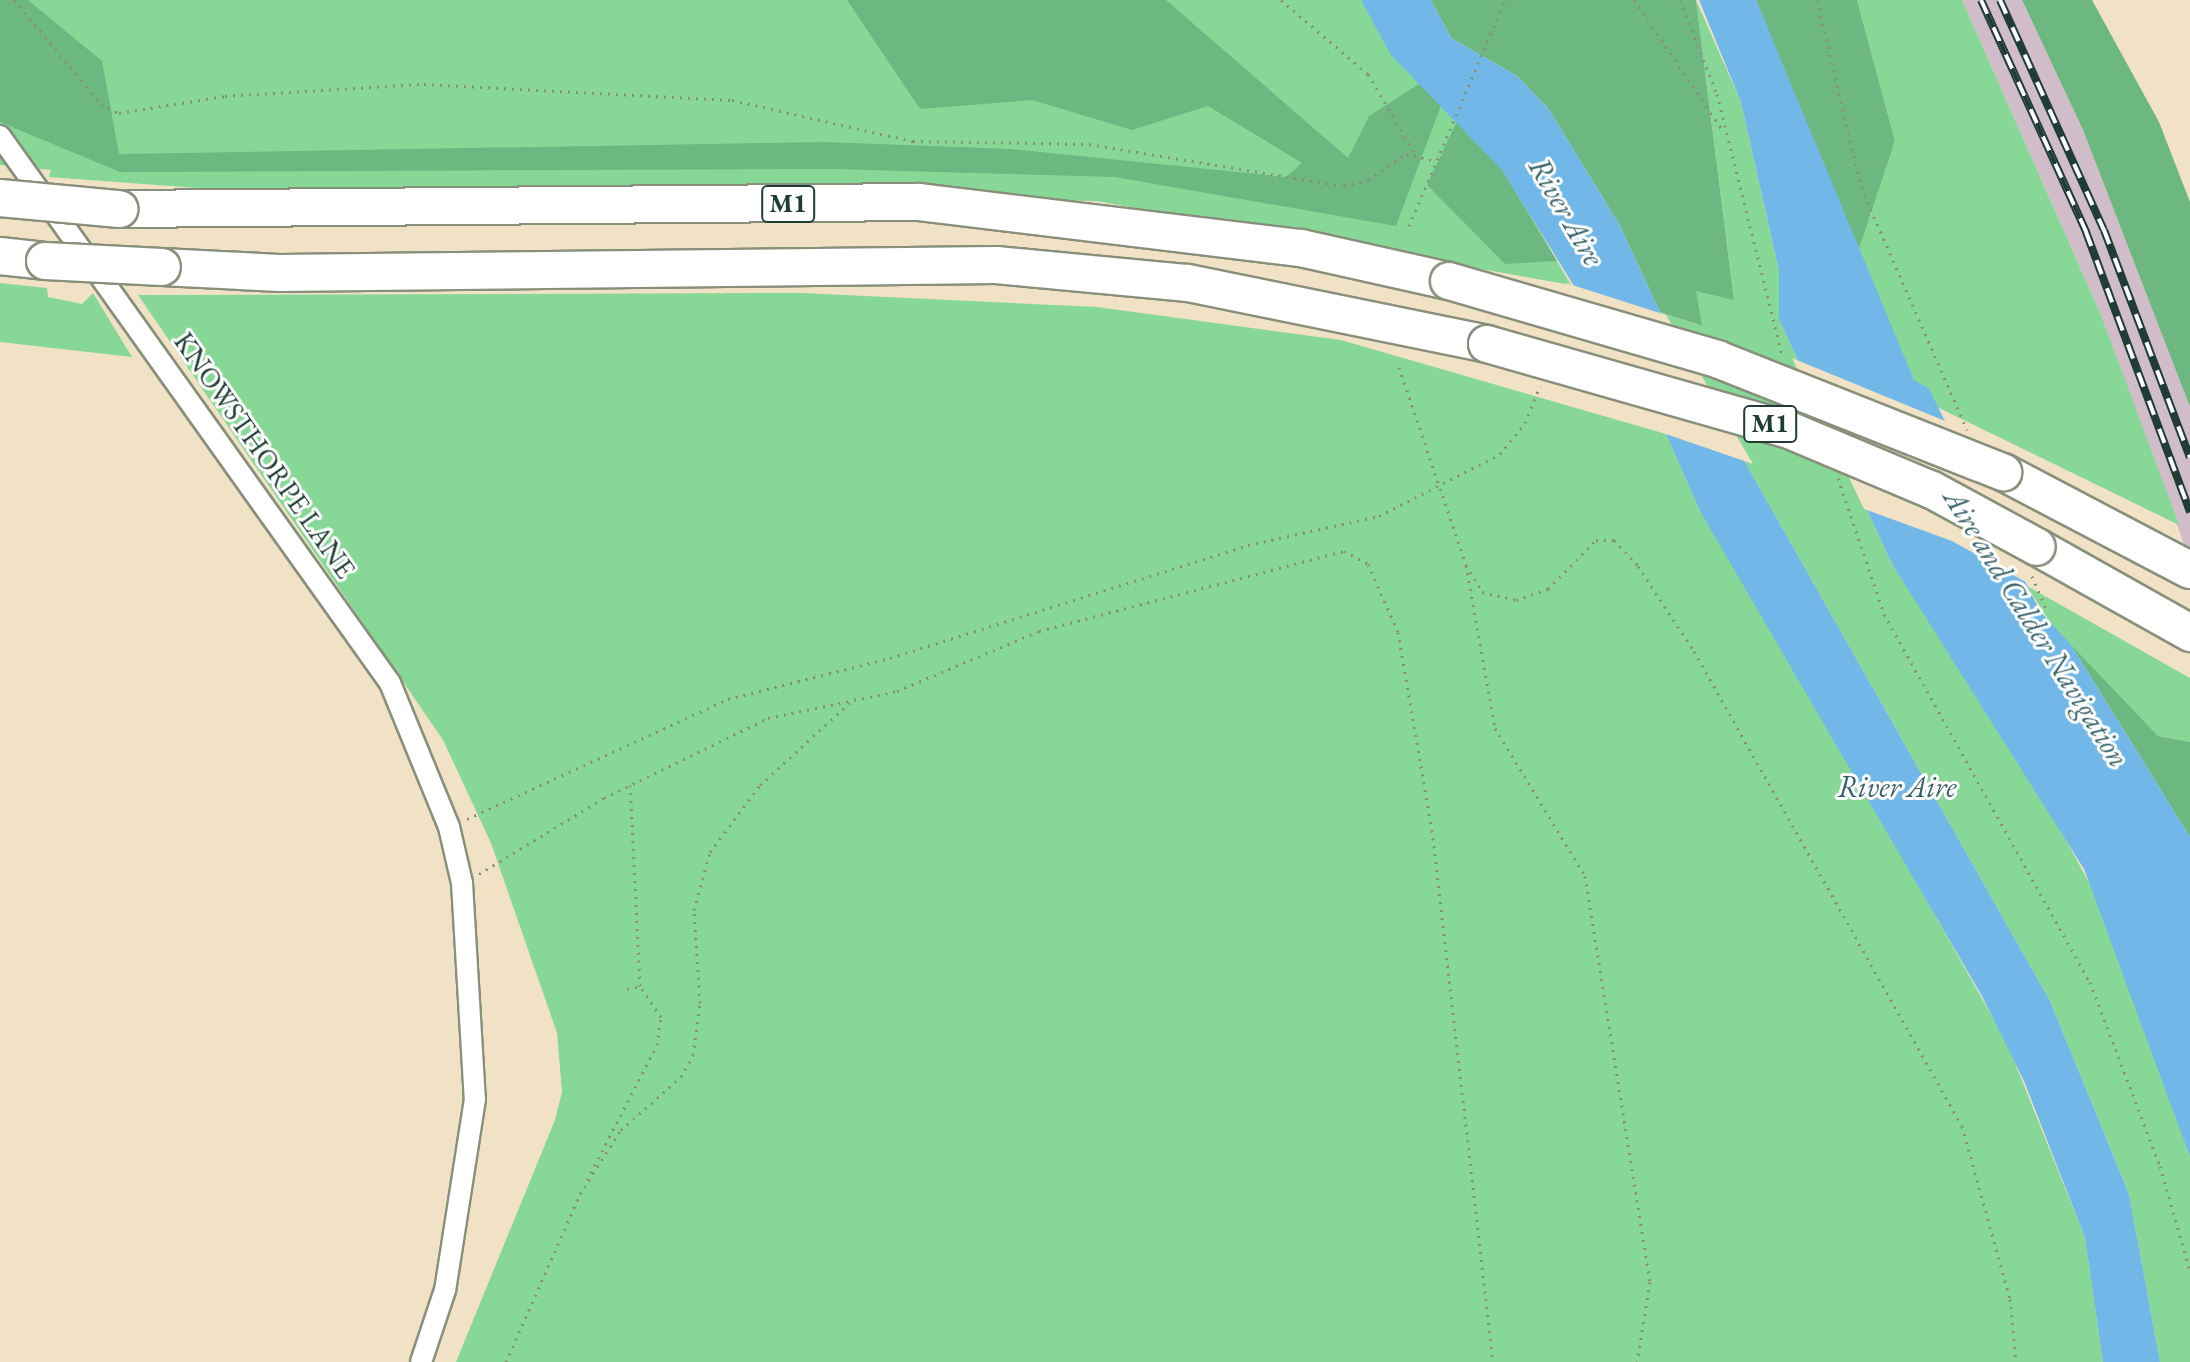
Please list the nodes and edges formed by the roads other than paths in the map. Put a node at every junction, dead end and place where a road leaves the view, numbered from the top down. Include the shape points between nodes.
1 (0, 136) edge
2 (0, 198) edge
3 (0, 256) edge
4 (2079, 570) junction
5 (2190, 570) edge
6 (2190, 633) edge
7 (2190, 658) edge
8 (421, 1362) edge

1 - 8 street, KNOWSTHORPE LANE via 390,683 449,827 462,883 475,1099 445,1290
2 - 5 highway, M1, bridge via 119,209 919,202 1301,248 1449,281 1717,359 2003,472
3 - 4 highway, M1, bridge via 279,273 996,265 1188,283 1487,344 1789,430 1932,490 2033,559
4 - 6 highway, M1
4 - 7 highway

